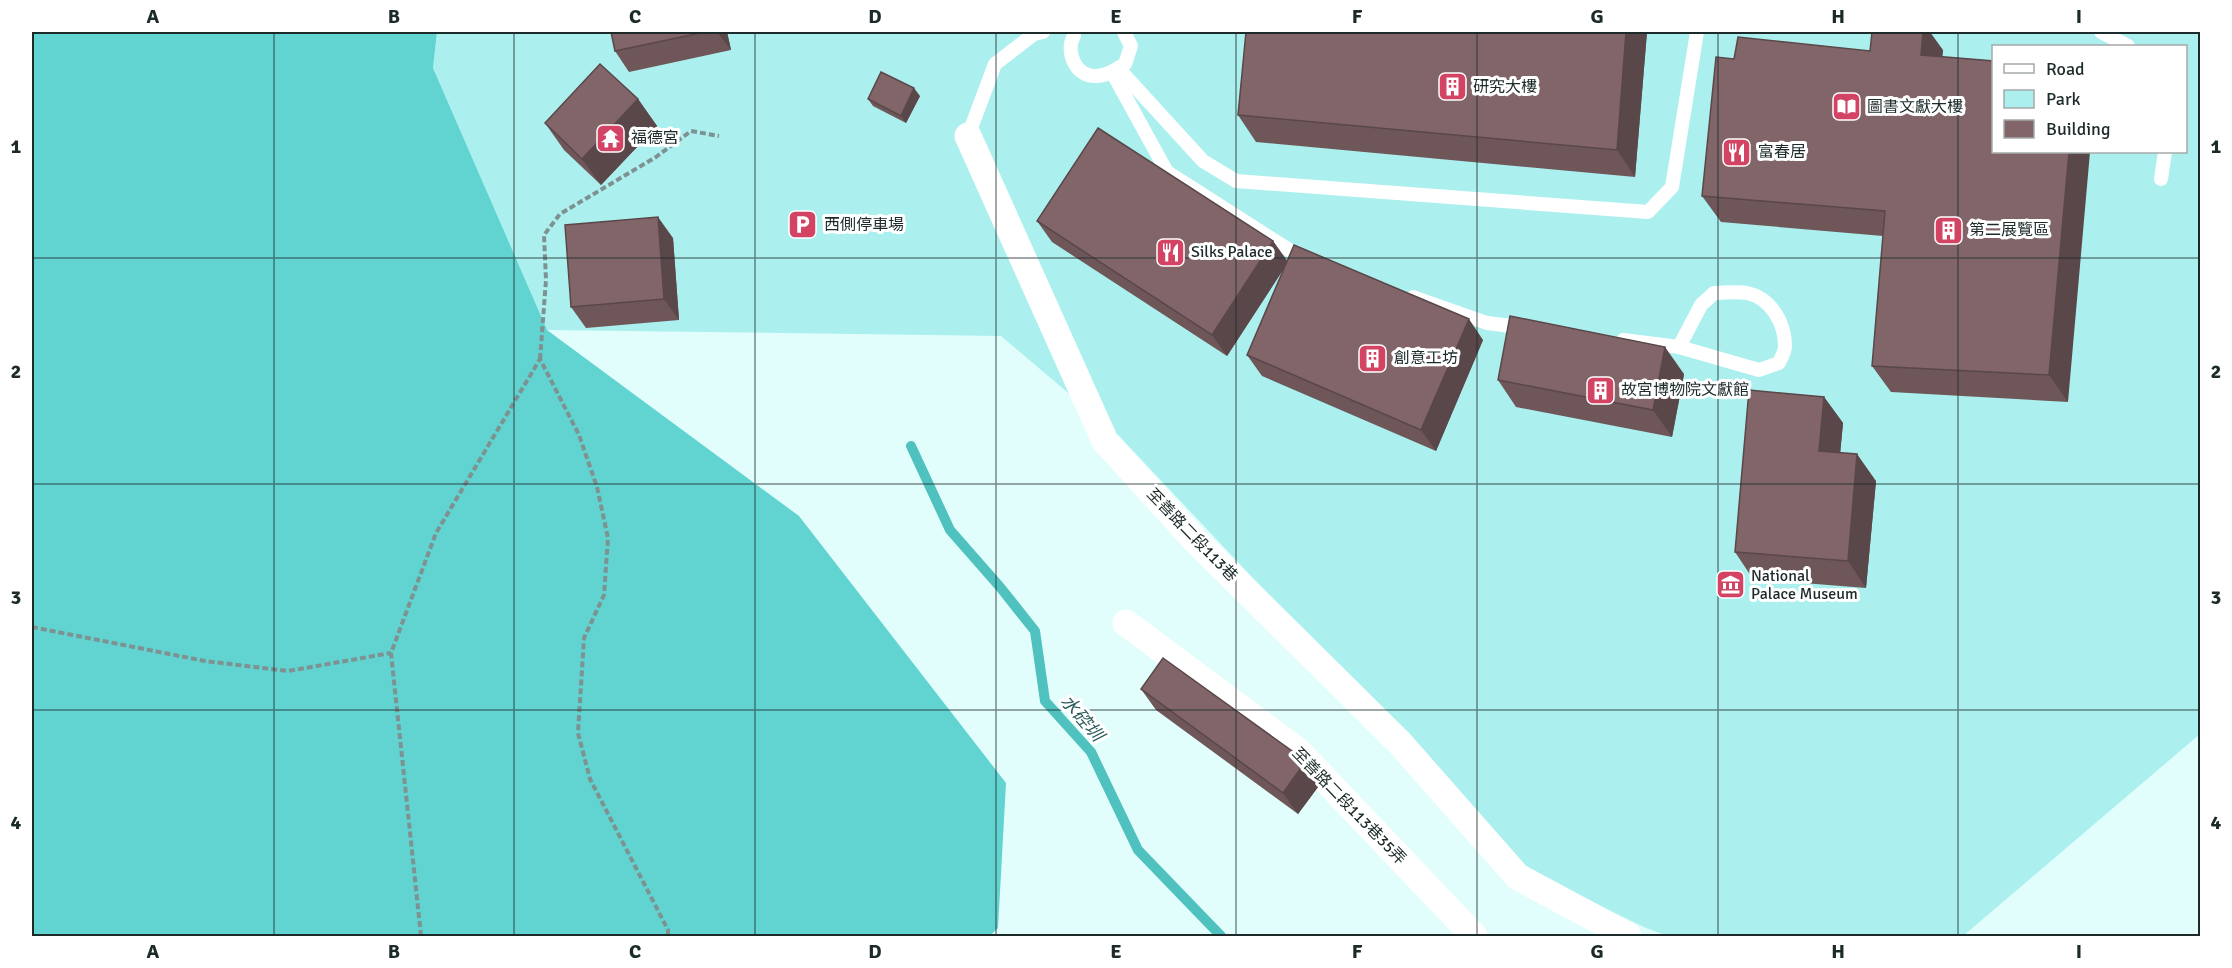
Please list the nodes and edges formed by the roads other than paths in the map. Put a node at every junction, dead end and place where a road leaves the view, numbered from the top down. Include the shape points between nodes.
1 (1043, 32) edge
2 (1141, 32) edge
3 (1697, 32) edge
4 (2101, 32) edge
5 (1073, 33) edge
6 (1127, 36) edge
7 (2126, 45) edge
8 (1115, 70) junction
9 (968, 136) joint
10 (2165, 153) edge
11 (2162, 179) dead end
12 (1326, 265) edge
13 (1401, 292) edge
14 (1543, 330) edge
15 (1611, 338) edge
16 (1679, 347) junction
17 (1126, 623) dead end
18 (1474, 936) edge
19 (1628, 936) edge

1 - 9 lane, 至善路二段113巷 via 1034,34 995,64
2 - 6 lane
3 - 8 lane via 1672,187 1648,212 1236,181 1203,161
4 - 7 lane
5 - 8 lane via 1070,51 1086,74 1094,76
6 - 8 lane via 1130,53 1125,64
8 - 12 lane via 1167,172 1294,253
9 - 19 street, 至善路二段113巷 via 1105,441 1196,541 1399,742 1518,878
10 - 11 lane
13 - 14 lane via 1487,323
15 - 16 lane
16 - 16 lane via 1759,370 1779,363 1786,348 1782,323 1769,305 1748,293 1734,292 1714,293 1701,305
17 - 18 street, 至善路二段113巷35弄 via 1298,751

